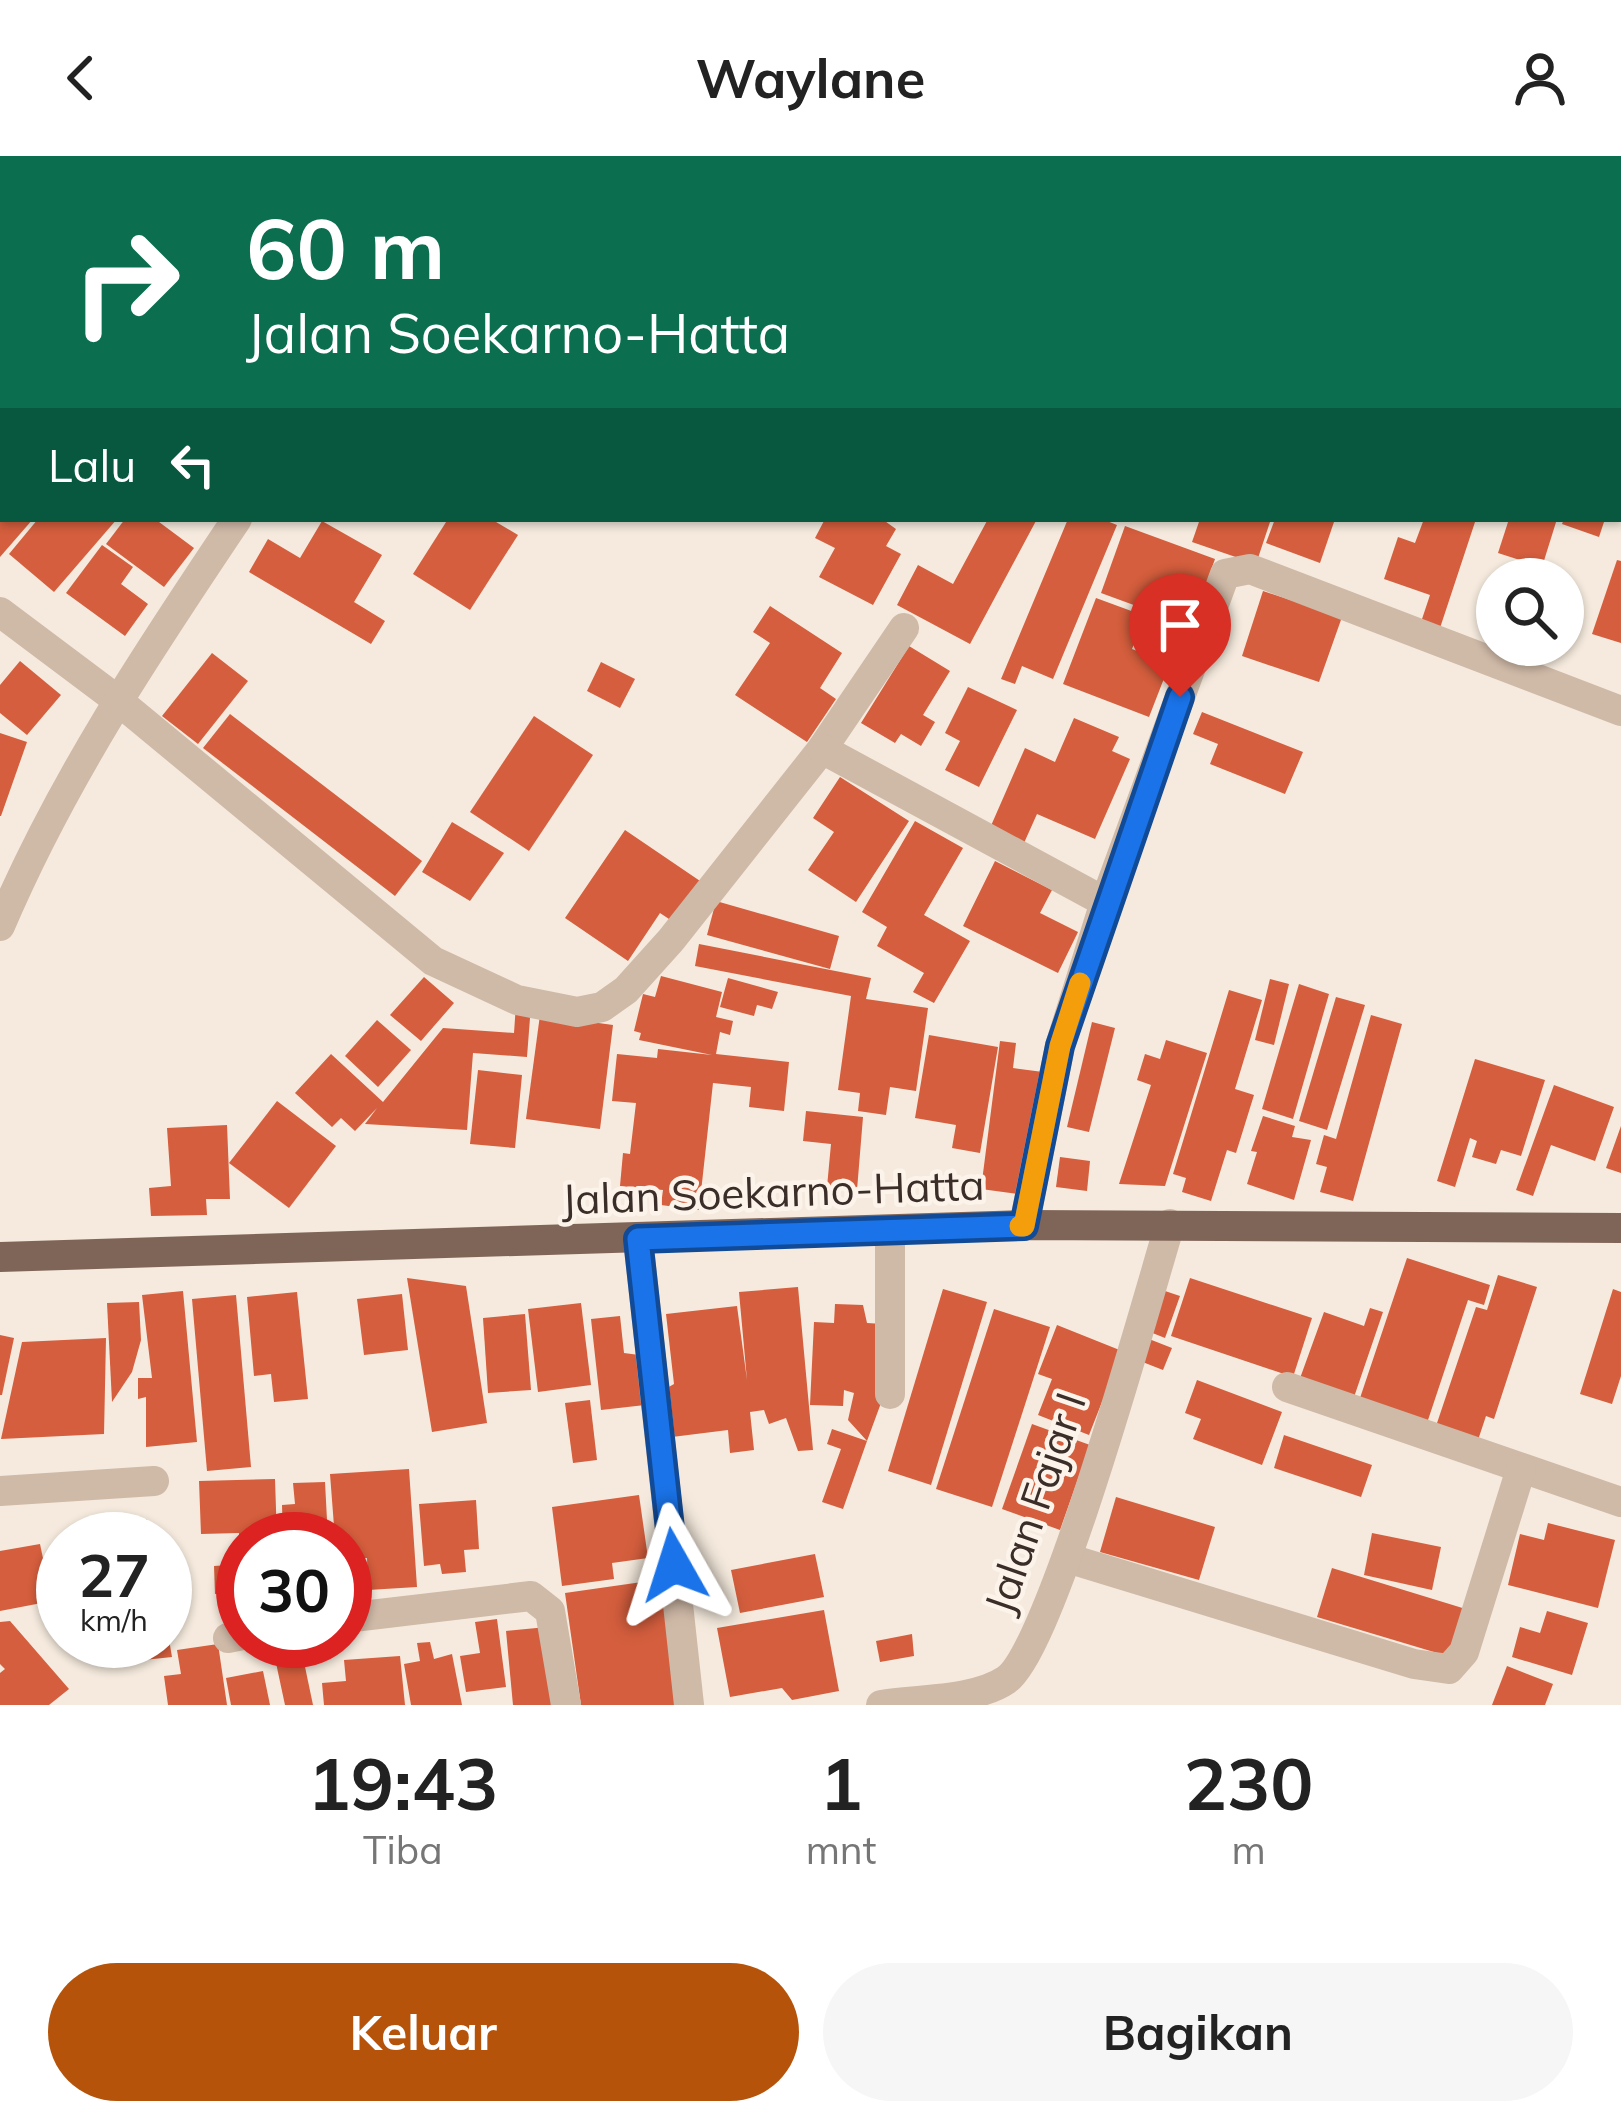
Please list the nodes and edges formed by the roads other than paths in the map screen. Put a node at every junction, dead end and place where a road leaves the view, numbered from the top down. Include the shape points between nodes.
1 (235, 522) edge
2 (0, 612) edge
3 (904, 628) dead end
4 (116, 699) junction
5 (1621, 711) edge
6 (822, 749) junction
7 (1106, 902) junction
8 (0, 926) edge
9 (1170, 1224) junction
10 (1024, 1226) junction
11 (1621, 1228) edge
12 (890, 1229) junction
13 (638, 1239) junction
14 (0, 1257) edge
15 (1287, 1387) dead end
16 (890, 1394) dead end
17 (1521, 1469) junction
18 (154, 1481) dead end
19 (0, 1491) edge
20 (1621, 1502) edge
21 (1066, 1558) junction
22 (372, 1615) edge
23 (566, 1705) edge
24 (689, 1705) edge
25 (881, 1705) edge

1 - 4 street
2 - 4 street
3 - 6 street
4 - 6 street via 434,962 517,1000 577,1012 626,990
4 - 8 street
5 - 7 street via 1250,569 1235,570 1225,574
6 - 7 street
7 - 10 street via 1060,1046
9 - 10 main road, Jalan Soekarno-Hatta
9 - 11 main road, Jalan Soekarno-Hatta
9 - 21 street, Jalan Fajar I
10 - 12 main road, Jalan Soekarno-Hatta
12 - 13 main road, Jalan Soekarno-Hatta
12 - 16 street
13 - 14 main road, Jalan Soekarno-Hatta
13 - 24 street
15 - 17 street
17 - 20 street
17 - 21 street via 1464,1652 1448,1669
18 - 19 street
21 - 25 street, Jalan Fajar I via 1029,1650 1004,1682
22 - 23 street via 531,1596 550,1611

